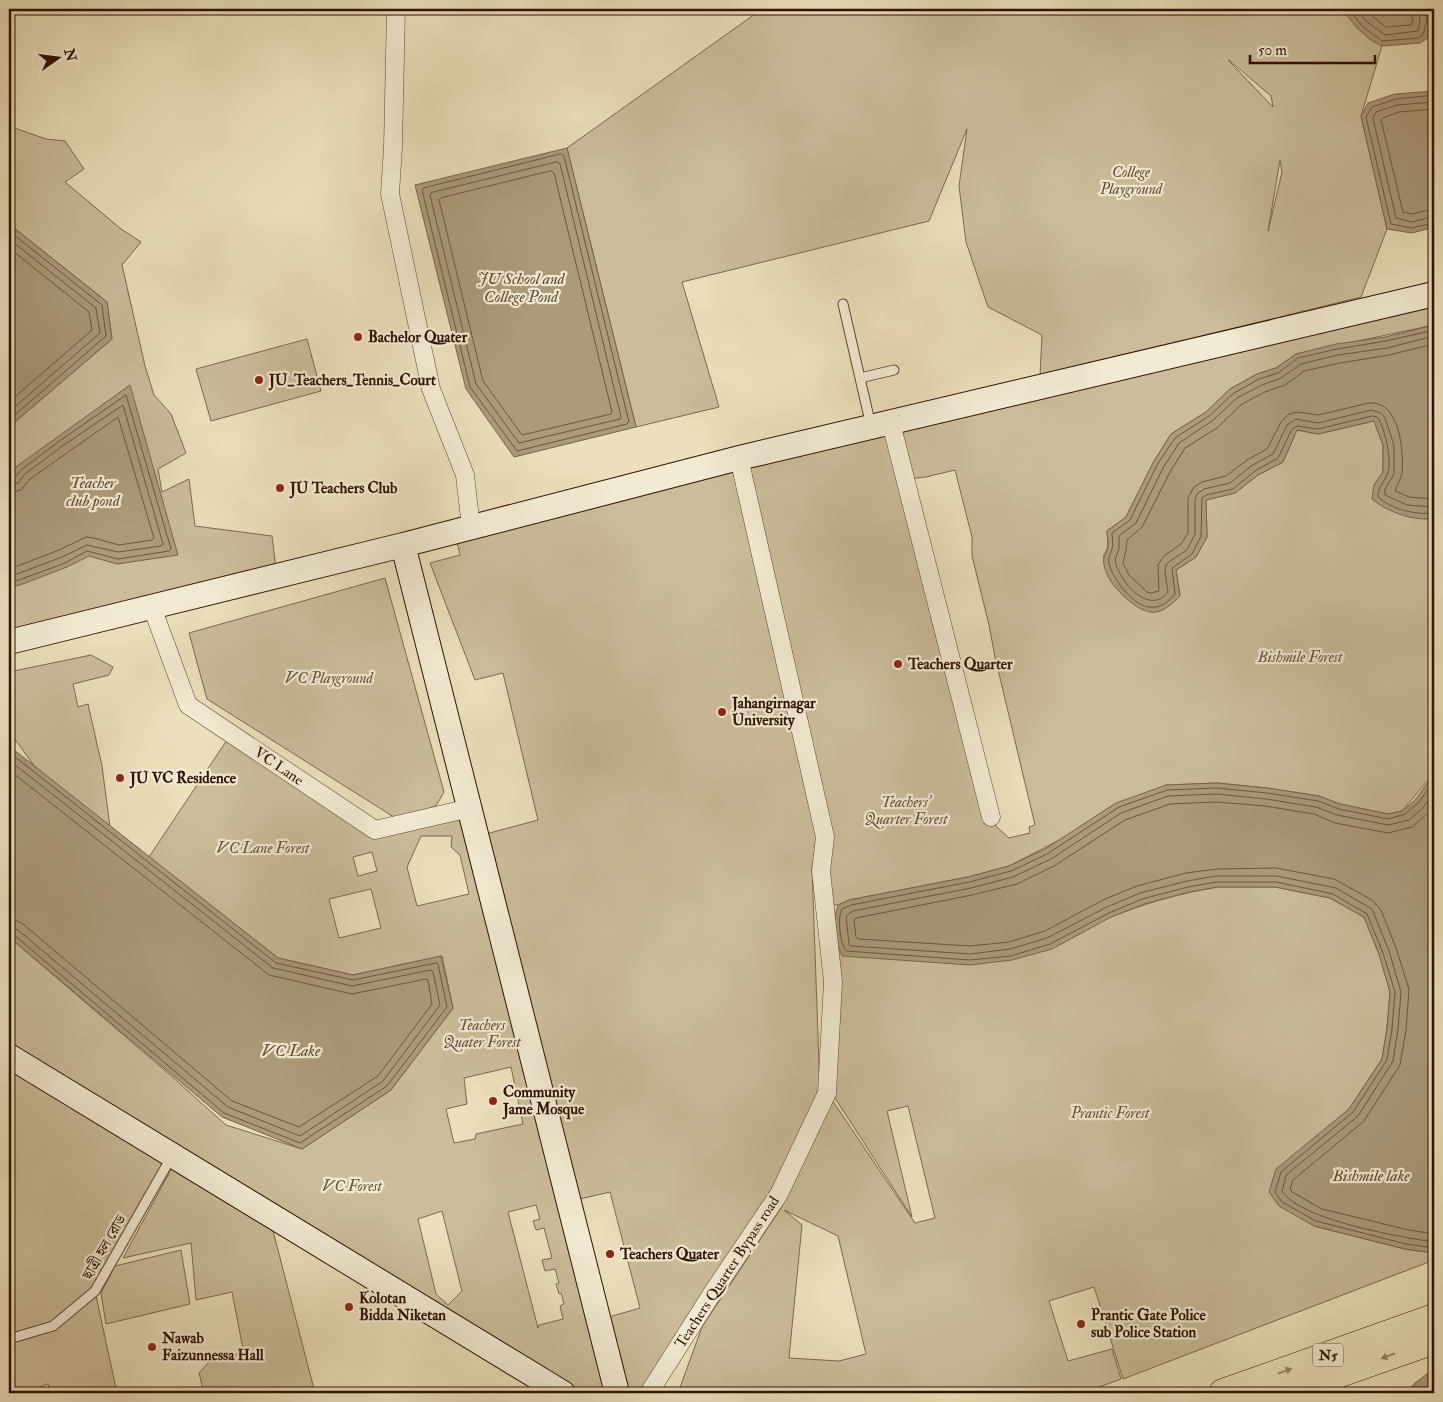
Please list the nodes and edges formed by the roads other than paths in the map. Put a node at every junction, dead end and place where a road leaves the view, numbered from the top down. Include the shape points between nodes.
1 (396, 9) edge
2 (1434, 294) edge
3 (843, 304) dead end
4 (894, 370) dead end
5 (860, 378) junction
6 (881, 425) junction
7 (739, 458) junction
8 (471, 527) junction
9 (403, 545) junction
10 (152, 607) junction
11 (9, 642) edge
12 (470, 808) junction
13 (991, 818) dead end
14 (9, 1056) edge
15 (172, 1156) junction
16 (1434, 1318) edge
17 (9, 1339) edge
18 (1434, 1340) edge
19 (563, 1393) edge
20 (617, 1393) edge
21 (649, 1393) edge
22 (1223, 1393) edge
23 (1283, 1393) edge

1 - 8 street via 390,194 431,389 465,475
2 - 6 street
3 - 5 lane
4 - 5 lane
5 - 6 lane
6 - 7 street
6 - 13 street
7 - 8 street
7 - 21 street, Teachers Quarter Bypass road via 824,837 821,871 833,982 827,1093 779,1194
8 - 9 street
9 - 10 street
9 - 12 street
10 - 11 street
10 - 12 street, VC Lane via 188,705 375,830
12 - 20 street
14 - 15 street
15 - 17 lane, ছাত্রী হল রোড via 95,1291 53,1326
15 - 19 street
22 -> 16 highway, N5
18 -> 23 highway, N5

